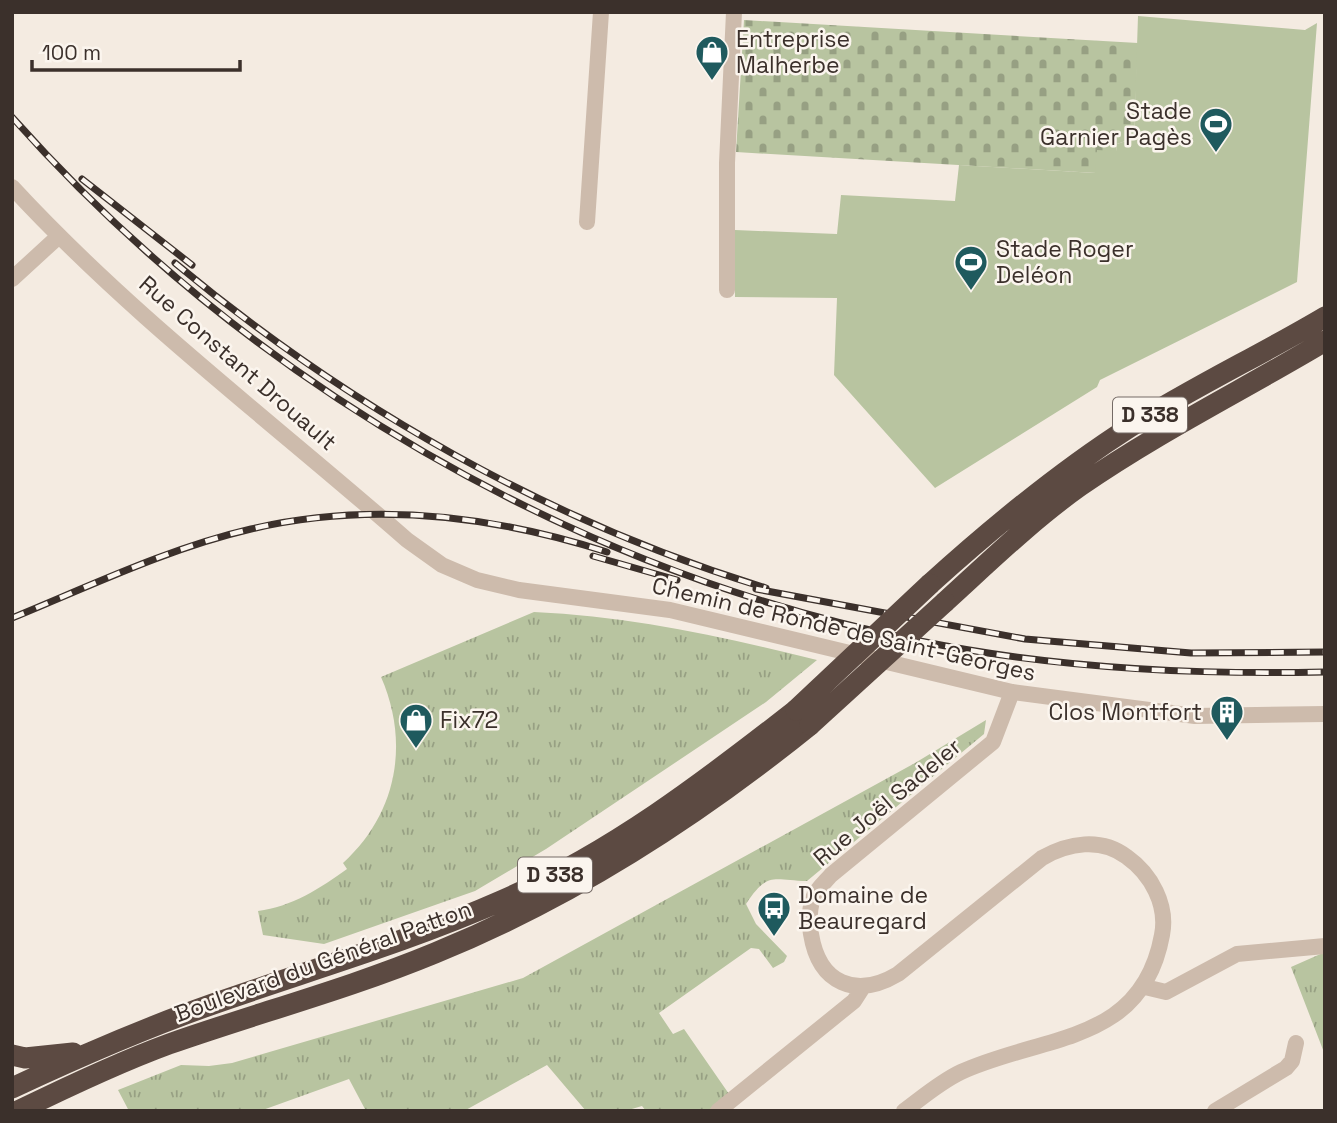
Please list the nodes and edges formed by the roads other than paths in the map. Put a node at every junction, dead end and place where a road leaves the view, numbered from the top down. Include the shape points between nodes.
1 (601, 12) edge
2 (734, 12) edge
3 (12, 187) edge
4 (587, 222) dead end
5 (59, 236) junction
6 (12, 279) edge
7 (727, 290) dead end
8 (1325, 301) edge
9 (1325, 317) edge
10 (1325, 341) edge
11 (1325, 347) edge
12 (1298, 357) junction
13 (1238, 364) junction
14 (442, 565) joint
15 (1012, 692) junction
16 (1325, 715) edge
17 (1325, 946) edge
18 (1145, 986) junction
19 (863, 987) junction
20 (1296, 1043) dead end
21 (166, 1045) junction
22 (92, 1051) junction
23 (12, 1055) edge
24 (12, 1088) edge
25 (18, 1111) edge
26 (55, 1111) edge
27 (718, 1111) edge
28 (904, 1111) edge
29 (1215, 1111) edge

1 - 4 street
2 - 7 street
3 - 5 street, Rue Constant Drouault
5 - 6 street
5 - 14 street, Rue Constant Drouault via 174,341
8 - 13 highway, D 338
9 - 13 highway, D 338
10 - 12 highway, D 338
11 - 12 highway, D 338
12 - 21 highway, Boulevard du Général Patton / D 338, bridge via 1177,424 1078,488 1016,537 810,725 659,838 510,921 352,984
13 - 22 highway, Boulevard du Général Patton / D 338, bridge via 1131,427 1001,520 796,709 719,771 646,821 544,881 420,934
14 - 15 street, Chemin de Ronde de Saint-Georges via 519,590 670,610
15 - 16 street, Chemin de Ronde de Saint-Georges via 1195,716
15 - 19 street, Rue Joël Sadeler via 993,742 831,875 814,896 809,922 818,958 827,974
17 - 18 street via 1237,954 1166,992
18 - 19 street via 1158,958 1163,929 1158,896 1146,875 1125,855 1083,843 1061,847 1042,858 898,974 880,985
18 - 28 street via 1125,1009 1105,1022 963,1071
19 - 27 street via 854,1001
20 - 29 street via 1286,1068
21 - 25 highway, Boulevard du Général Patton / D 338
21 - 26 highway via 146,1066 79,1095
22 - 23 highway, D 338 via 25,1058
22 - 24 highway, Boulevard du Général Patton / D 338

